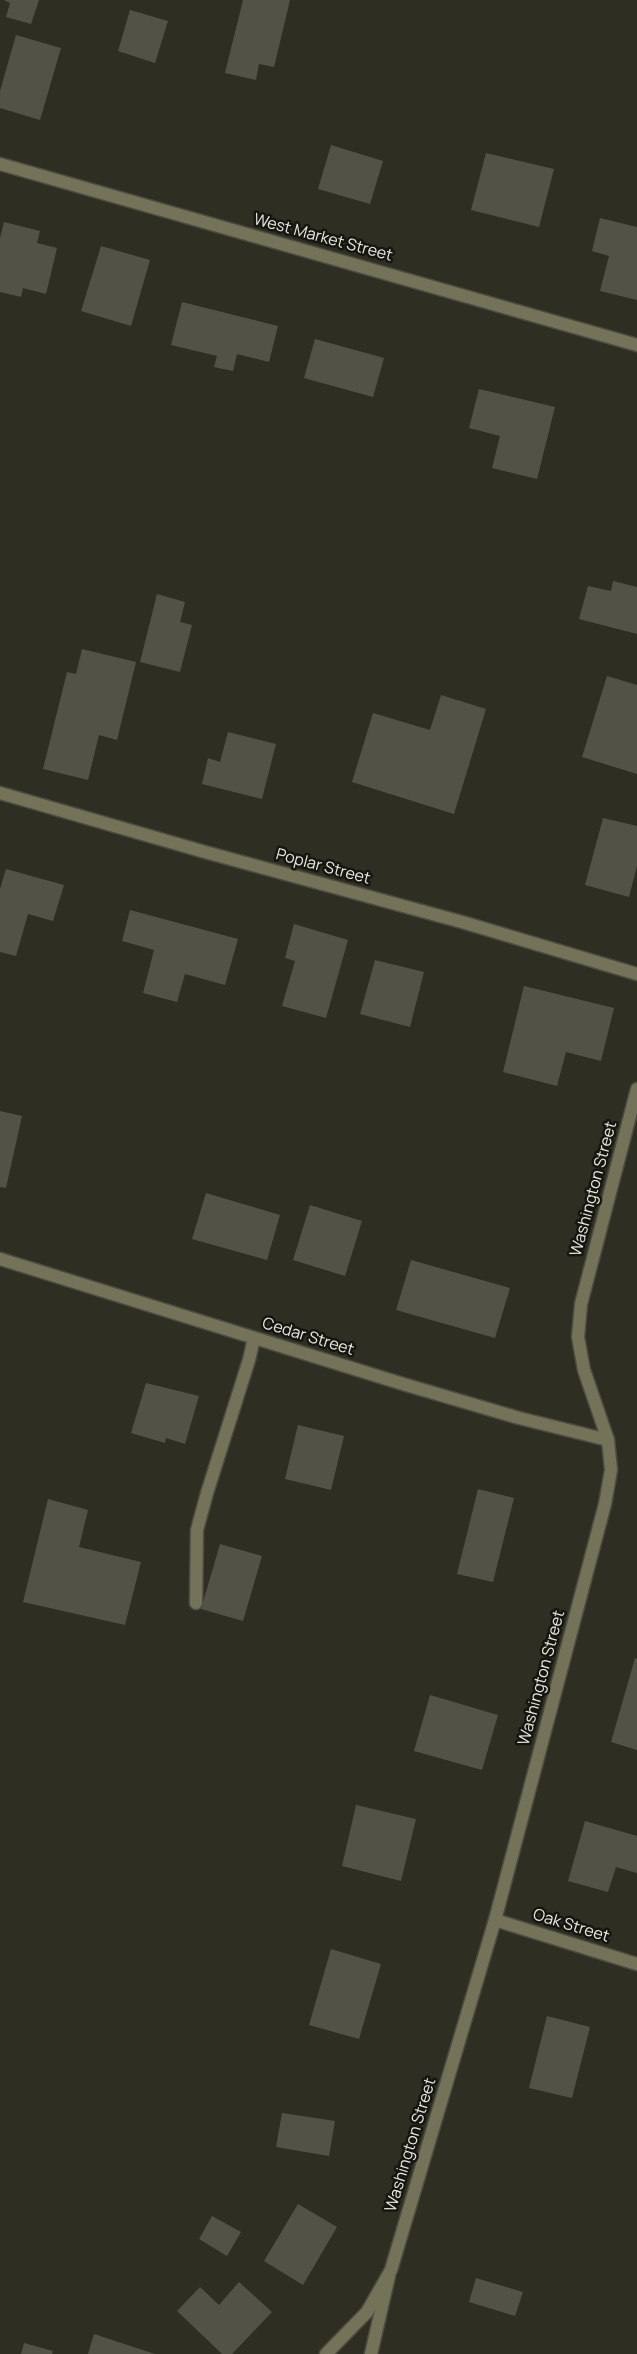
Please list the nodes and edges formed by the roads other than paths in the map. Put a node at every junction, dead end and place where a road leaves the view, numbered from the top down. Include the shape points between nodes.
1 (0, 164) edge
2 (637, 345) edge
3 (0, 794) edge
4 (637, 974) edge
5 (637, 1089) edge
6 (0, 1259) edge
7 (254, 1338) junction
8 (608, 1440) junction
9 (196, 1603) dead end
10 (495, 1920) junction
11 (637, 1964) edge
12 (391, 2270) junction
13 (326, 2354) edge
14 (371, 2354) edge

1 - 2 street, West Market Street
3 - 4 street, Poplar Street
5 - 8 street, Washington Street via 581,1304 578,1337 584,1370
6 - 7 street, Cedar Street
7 - 8 street, Cedar Street via 487,1409
7 - 9 street via 197,1530
8 - 10 street, Washington Street via 611,1470 605,1504
10 - 11 street, Oak Street
10 - 12 street, Washington Street
12 - 13 street, Washington Street via 367,2312
12 - 14 street, Washington Street

